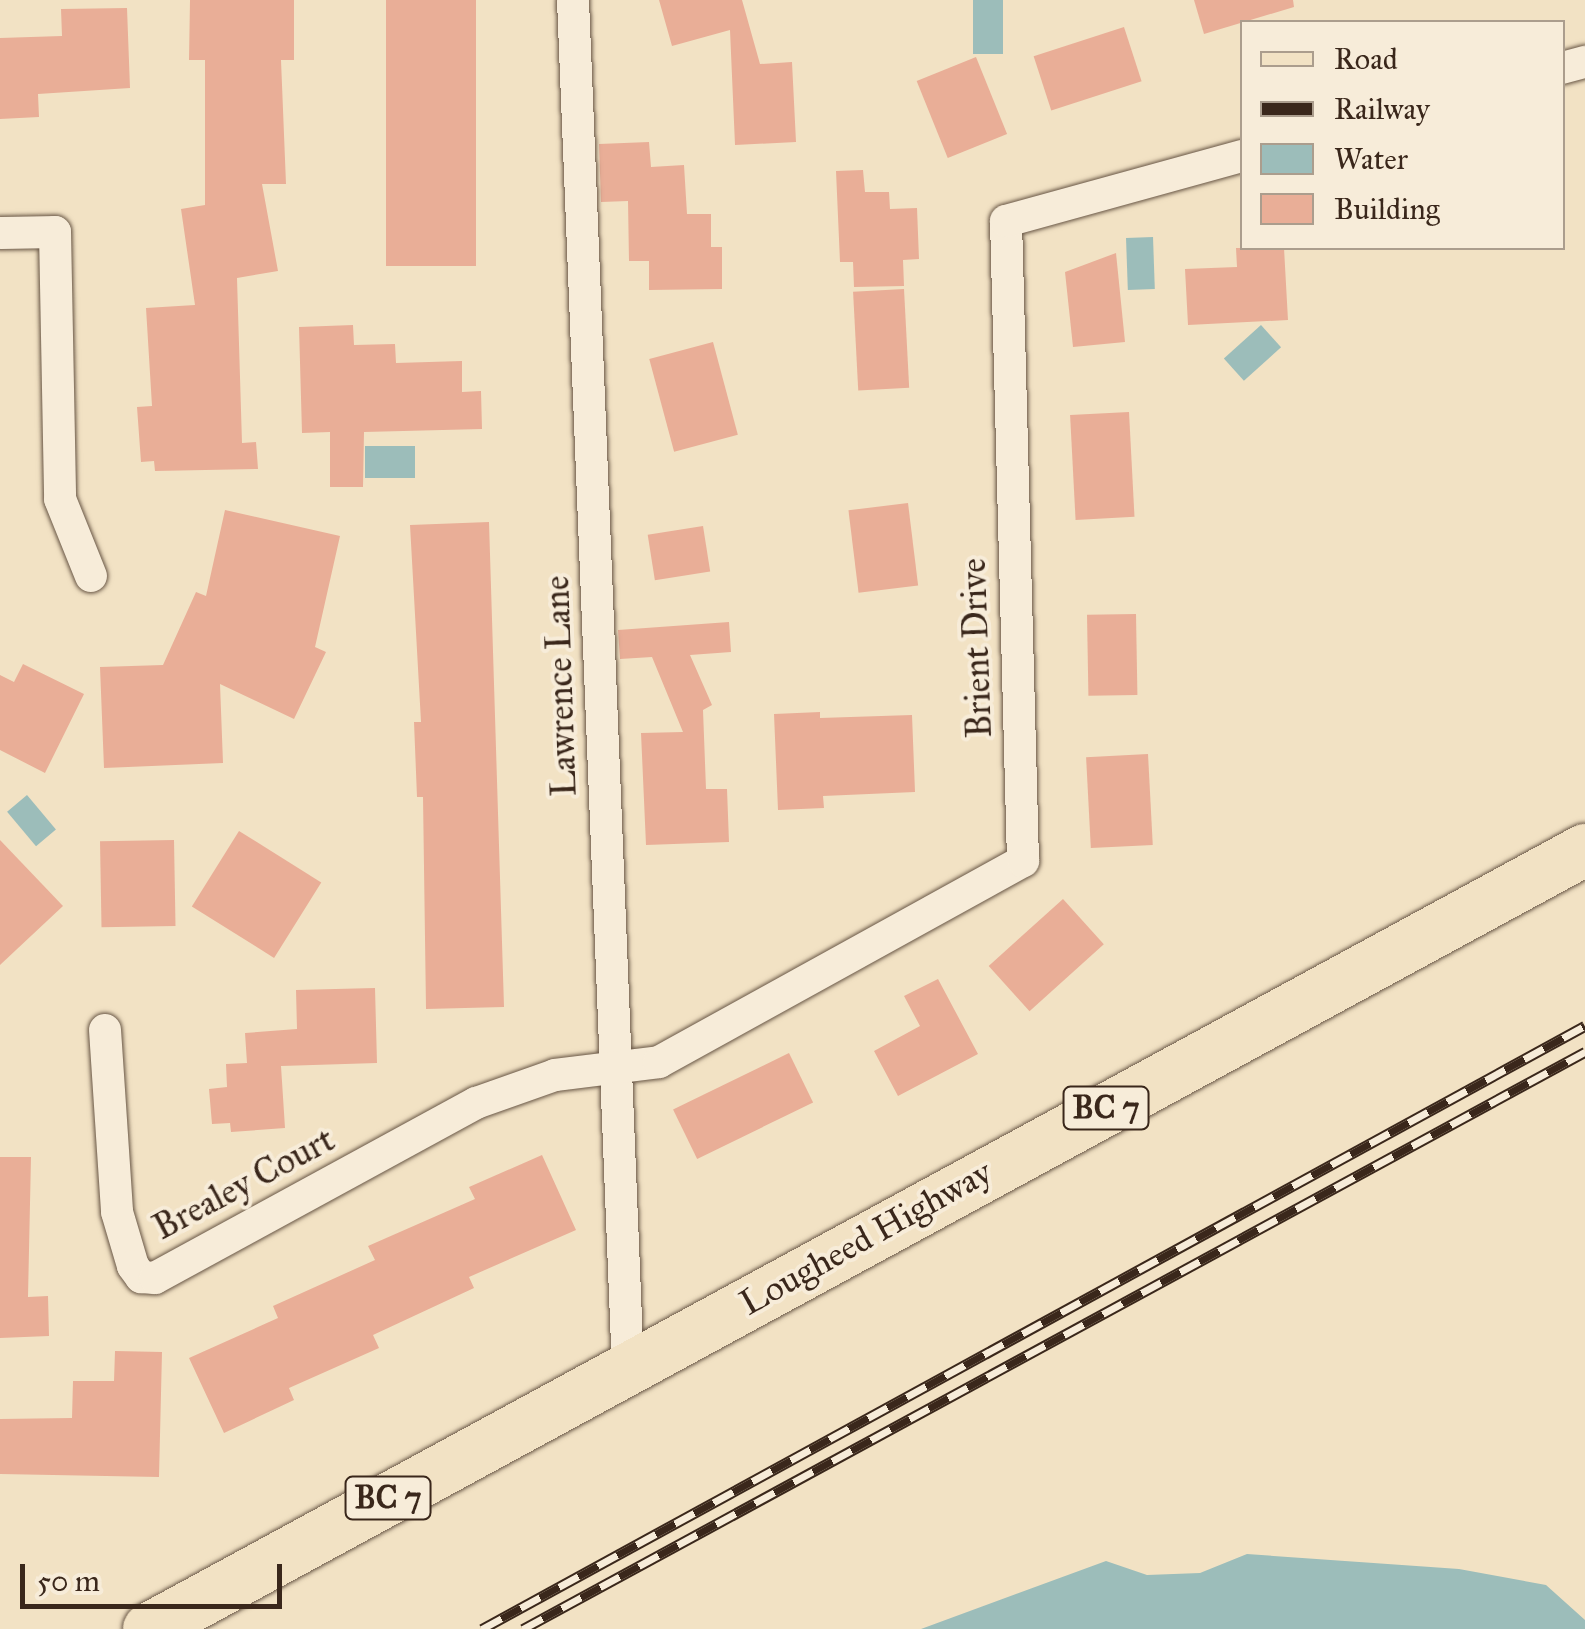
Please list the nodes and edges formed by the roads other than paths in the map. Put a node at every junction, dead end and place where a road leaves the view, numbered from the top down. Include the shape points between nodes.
1 (572, 0) edge
2 (1240, 157) edge
3 (0, 233) edge
4 (91, 576) dead end
5 (1585, 850) edge
6 (105, 1030) dead end
7 (618, 1069) junction
8 (628, 1368) junction
9 (149, 1629) edge

1 - 7 street, Lawrence Lane
2 - 7 street, Brient Drive via 1006,221 1023,860 659,1062
3 - 4 street via 55,232 60,500
5 - 8 main road, Lougheed Highway / BC 7
6 - 7 street, Brealey Court via 117,1212 141,1277 155,1278 221,1244 476,1104 556,1075
7 - 8 street, Lawrence Lane
8 - 9 main road, Lougheed Highway / BC 7

